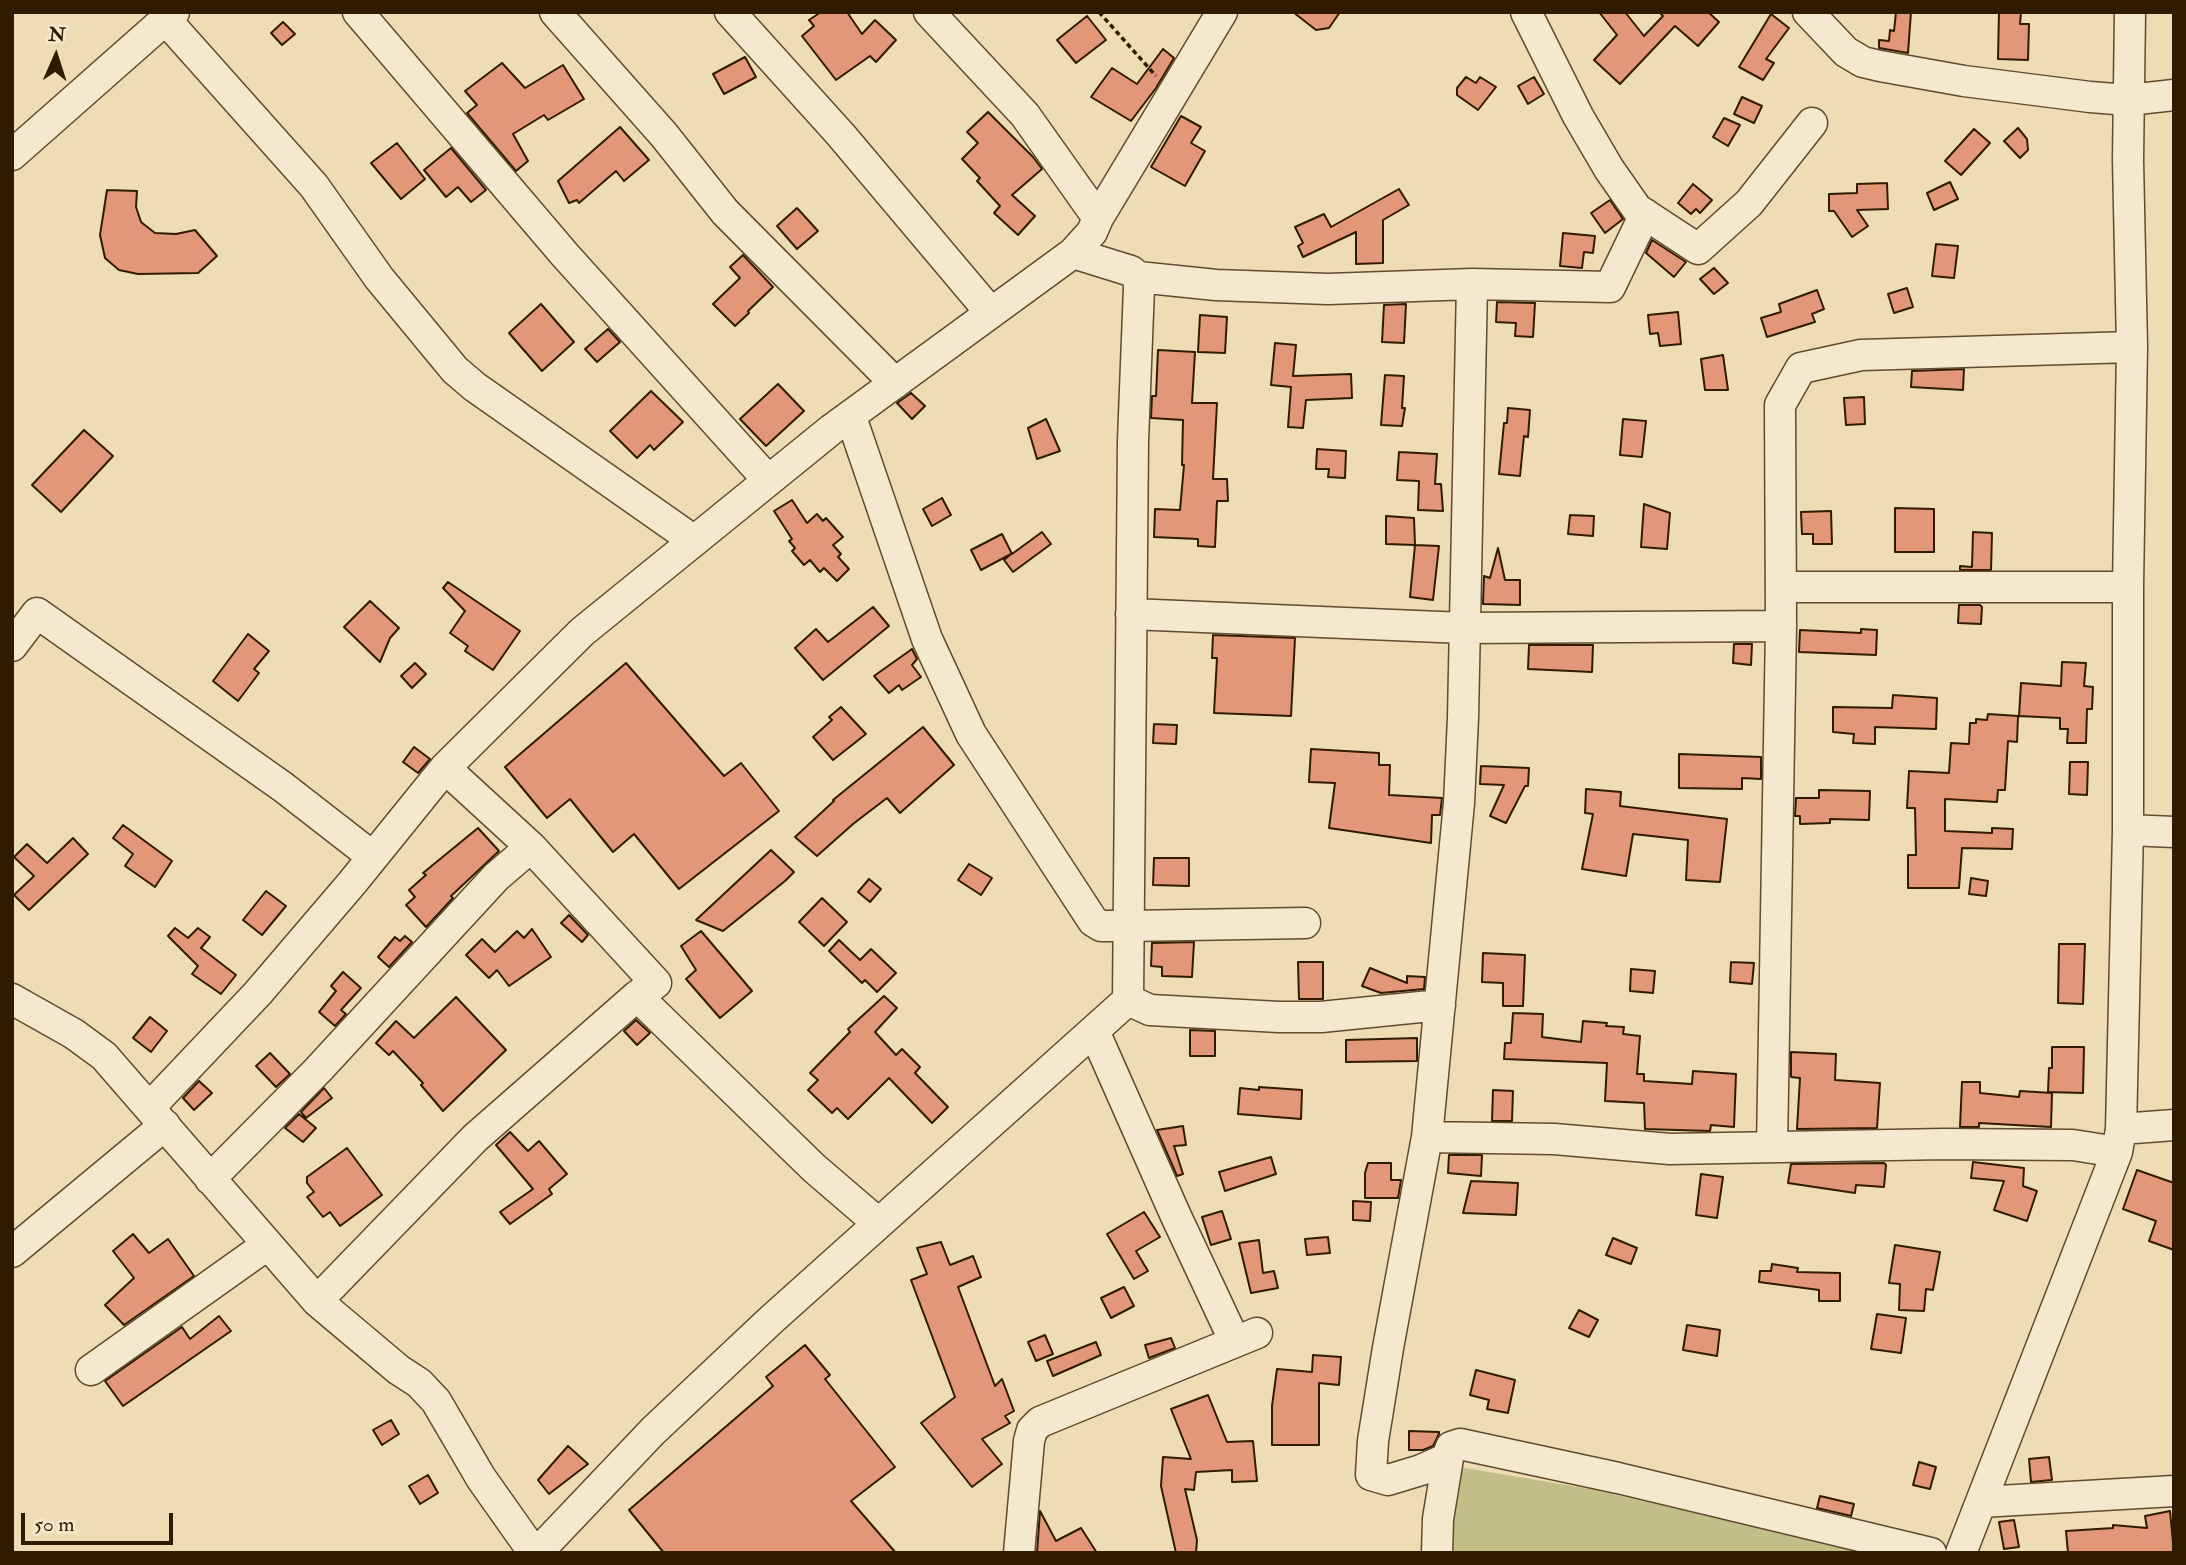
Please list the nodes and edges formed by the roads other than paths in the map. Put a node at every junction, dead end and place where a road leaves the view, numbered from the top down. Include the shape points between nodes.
1 (358, 12) edge
2 (555, 12) edge
3 (730, 12) edge
4 (929, 12) edge
5 (1222, 12) edge
6 (1525, 12) edge
7 (1808, 12) edge
8 (2130, 12) edge
9 (170, 16) edge
10 (2174, 95) edge
11 (2128, 100) junction
12 (1812, 123) dead end
13 (14, 149) edge
14 (1645, 214) junction
15 (1098, 218) junction
16 (1073, 253) junction
17 (1138, 277) junction
18 (1472, 284) junction
19 (991, 313) junction
20 (2132, 347) junction
21 (895, 383) junction
22 (851, 417) junction
23 (768, 480) junction
24 (693, 540) junction
25 (1781, 587) junction
26 (2128, 587) junction
27 (1131, 614) junction
28 (1782, 626) junction
29 (1464, 628) junction
30 (12, 646) edge
31 (445, 768) junction
32 (2128, 830) junction
33 (2174, 832) edge
34 (531, 847) junction
35 (373, 857) junction
36 (1306, 923) dead end
37 (1128, 926) junction
38 (637, 996) junction
39 (12, 999) edge
40 (1128, 1000) junction
41 (1440, 1005) junction
42 (1094, 1031) junction
43 (157, 1116) junction
44 (2174, 1125) edge
45 (1427, 1137) junction
46 (2119, 1141) junction
47 (1772, 1147) junction
48 (211, 1179) junction
49 (878, 1223) junction
50 (267, 1245) junction
51 (12, 1252) edge
52 (317, 1301) junction
53 (91, 1370) dead end
54 (1448, 1458) junction
55 (2174, 1491) edge
56 (1981, 1502) junction
57 (536, 1553) edge
58 (1019, 1553) edge
59 (1437, 1553) edge
60 (1931, 1553) edge
61 (1961, 1553) edge

1 - 23 street via 565,255
2 - 21 street via 725,212
3 - 19 street
4 - 15 street via 1025,115
5 - 15 street
6 - 14 street via 1603,159
7 - 11 street via 1846,52 1863,62 2035,92
8 - 11 street
9 - 13 street
9 - 24 street via 314,186 379,278 455,370
10 - 11 street
11 - 20 street
12 - 14 street via 1749,203 1698,249
14 - 18 street via 1611,287
15 - 16 street
16 - 17 street
16 - 19 street
17 - 18 street via 1328,289
17 - 27 street
18 - 29 street
19 - 21 street
20 - 25 street via 1861,355 1801,368 1780,405
20 - 26 street
21 - 22 street
22 - 23 street
22 - 37 street via 928,639 971,734 1093,921 1101,926
23 - 24 street
24 - 31 street via 582,632
25 - 26 street
25 - 28 street
26 - 32 street
27 - 29 street
27 - 37 street
28 - 29 street
28 - 47 street
29 - 41 street via 1459,803
30 - 35 street via 37,613 283,787
31 - 34 street
31 - 35 street
32 - 33 street
32 - 46 street
34 - 38 street via 656,983
34 - 48 street via 496,877
35 - 43 street
36 - 37 street
37 - 40 street
38 - 49 street via 814,1168
38 - 52 street via 475,1138
39 - 43 street via 104,1056
40 - 41 street via 1150,1010 1279,1017
40 - 42 street
41 - 45 street
42 - 49 street
42 - 58 street via 1175,1214 1246,1337 1040,1422 1028,1441
43 - 48 street
43 - 51 street
44 - 46 street
45 - 47 street via 1554,1139 1670,1149
45 - 54 street via 1388,1348 1371,1475 1388,1480
46 - 47 street
46 - 56 street
48 - 50 street
49 - 57 street via 653,1431
50 - 52 street
50 - 53 street
52 - 57 street via 436,1401 481,1478
54 - 59 street
54 - 60 street via 1451,1447 1460,1444
55 - 56 street
56 - 61 street

